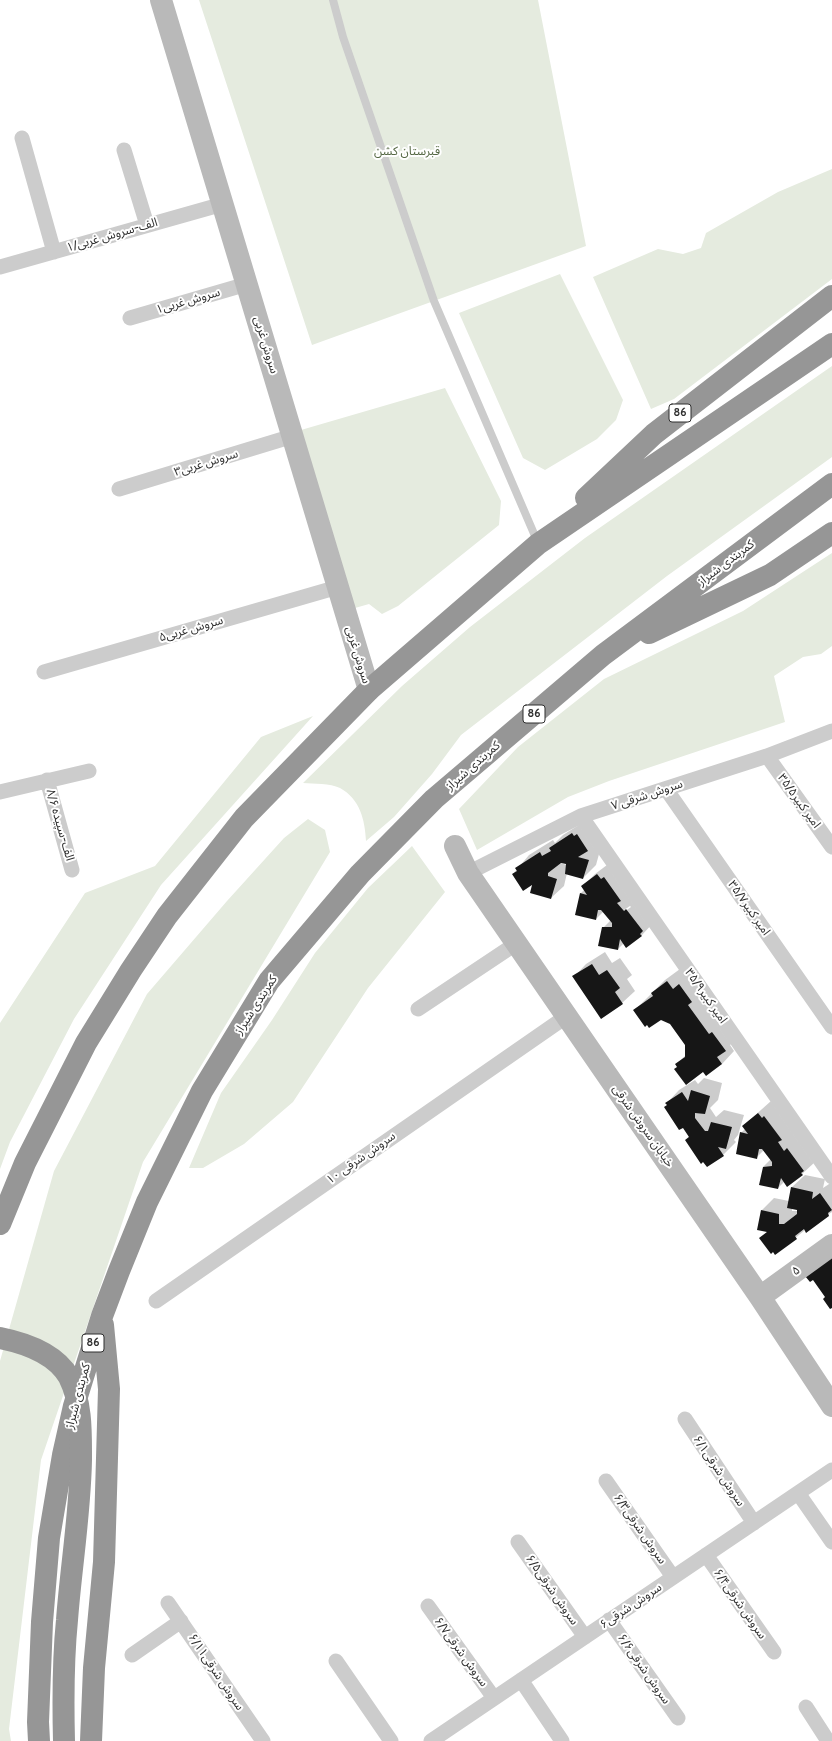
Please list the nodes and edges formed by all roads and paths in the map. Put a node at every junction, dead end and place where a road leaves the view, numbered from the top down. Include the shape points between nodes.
1 (161, 0) edge
2 (333, 0) edge
3 (22, 138) dead end
4 (124, 150) dead end
5 (224, 204) junction
6 (147, 225) junction
7 (54, 252) junction
8 (0, 267) edge
9 (247, 284) junction
10 (832, 296) edge
11 (130, 318) dead end
12 (832, 344) edge
13 (293, 436) junction
14 (832, 484) edge
15 (119, 489) dead end
16 (832, 533) edge
17 (538, 544) junction
18 (338, 587) junction
19 (603, 655) junction
20 (44, 672) dead end
21 (369, 690) junction
22 (832, 731) edge
23 (766, 756) junction
24 (89, 770) dead end
25 (47, 780) junction
26 (666, 789) junction
27 (0, 792) edge
28 (581, 816) junction
29 (455, 846) dead end
30 (832, 847) edge
31 (72, 870) dead end
32 (468, 873) junction
33 (517, 944) junction
34 (418, 1009) dead end
35 (567, 1016) junction
36 (832, 1027) edge
37 (832, 1177) edge
38 (0, 1224) edge
39 (832, 1245) edge
40 (760, 1297) junction
41 (156, 1301) dead end
42 (102, 1316) junction
43 (0, 1338) edge
44 (832, 1406) edge
45 (685, 1419) dead end
46 (832, 1470) edge
47 (606, 1481) dead end
48 (798, 1493) junction
49 (754, 1523) junction
50 (518, 1542) dead end
51 (832, 1542) edge
52 (706, 1555) junction
53 (673, 1577) junction
54 (168, 1603) dead end
55 (428, 1606) dead end
56 (609, 1620) junction
57 (181, 1621) junction
58 (585, 1637) junction
59 (774, 1652) dead end
60 (132, 1656) dead end
61 (336, 1661) dead end
62 (521, 1680) junction
63 (494, 1698) junction
64 (806, 1707) dead end
65 (678, 1718) dead end
66 (433, 1740) edge
67 (39, 1741) edge
68 (64, 1741) edge
69 (91, 1741) edge
70 (263, 1741) edge
71 (391, 1741) edge
72 (562, 1741) edge
73 (828, 1741) edge

1 - 5 street, سروش غربی
2 - 17 lane via 343,37 434,301
3 - 7 street
4 - 6 street
5 - 6 street, ۱/الف-سروش غربی
5 - 9 street, سروش غربی
6 - 7 street, ۱/الف-سروش غربی
7 - 8 street, ۱/الف-سروش غربی
9 - 11 street, سروش غربی۱
9 - 13 street, سروش غربی
10 - 17 highway, 86 via 654,434
12 - 17 highway
13 - 15 street, سروش غربی۳
13 - 18 street, سروش غربی
14 - 19 highway, کمربندی شیراز / 86
16 - 19 highway via 770,575
17 - 21 highway, 86
18 - 20 street, سروش غربی۵
18 - 21 street, سروش غربی
19 - 42 highway, کمربندی شیراز / 86 via 434,799 360,874 269,981 199,1098 147,1202
21 - 38 highway, 86 via 244,818 167,916 86,1043 25,1163
22 - 23 street, سروش شرقی ۷
23 - 26 street, سروش شرقی ۷
23 - 30 street, امیر کبیر۳۵/۵
24 - 25 street
25 - 27 street
25 - 31 street, ۸/۶ الف-سپیده
26 - 28 street, سروش شرقی ۷
26 - 36 street, امیر کبیر۳۵/۷
28 - 32 street, سروش شرقی ۷
28 - 37 street, امیر کبیر۳۵/۹
29 - 32 street, خیابان سروش شرقی
32 - 33 street, خیابان سروش شرقی
33 - 34 street
33 - 35 street, خیابان سروش شرقی
35 - 40 street, خیابان سروش شرقی
35 - 41 street, سروش شرقی ۱۰
39 - 40 street, ۵
40 - 44 street, خیابان سروش شرقی
42 - 67 highway, کمربندی شیراز / 86 via 74,1406 55,1494 42,1622
42 - 69 highway via 109,1389 104,1562 94,1668
43 - 68 highway, bridge via 31,1346 50,1357 68,1376 78,1401 81,1429 80,1488 67,1621
45 - 49 street, سروش شرقی۶/۱
46 - 48 street, سروش شرقی۶
47 - 53 street, سروش شرقی۶/۳
48 - 49 street, سروش شرقی۶
48 - 51 street
49 - 52 street, سروش شرقی۶
50 - 58 street, سروش شرقی۶/۵
52 - 53 street, سروش شرقی۶
52 - 59 street, سروش شرقی۶/۴
53 - 56 street, سروش شرقی۶
54 - 57 street, سروش شرقی۶/۱۱
55 - 63 street, سروش شرقی۶/۷
56 - 58 street, سروش شرقی۶
56 - 65 street, سروش شرقی۶/۶
57 - 60 street
57 - 70 street, سروش شرقی۶/۱۱
58 - 62 street, سروش شرقی۶
61 - 71 street
62 - 63 street, سروش شرقی۶
62 - 72 street
63 - 66 street, سروش شرقی۶
64 - 73 street

